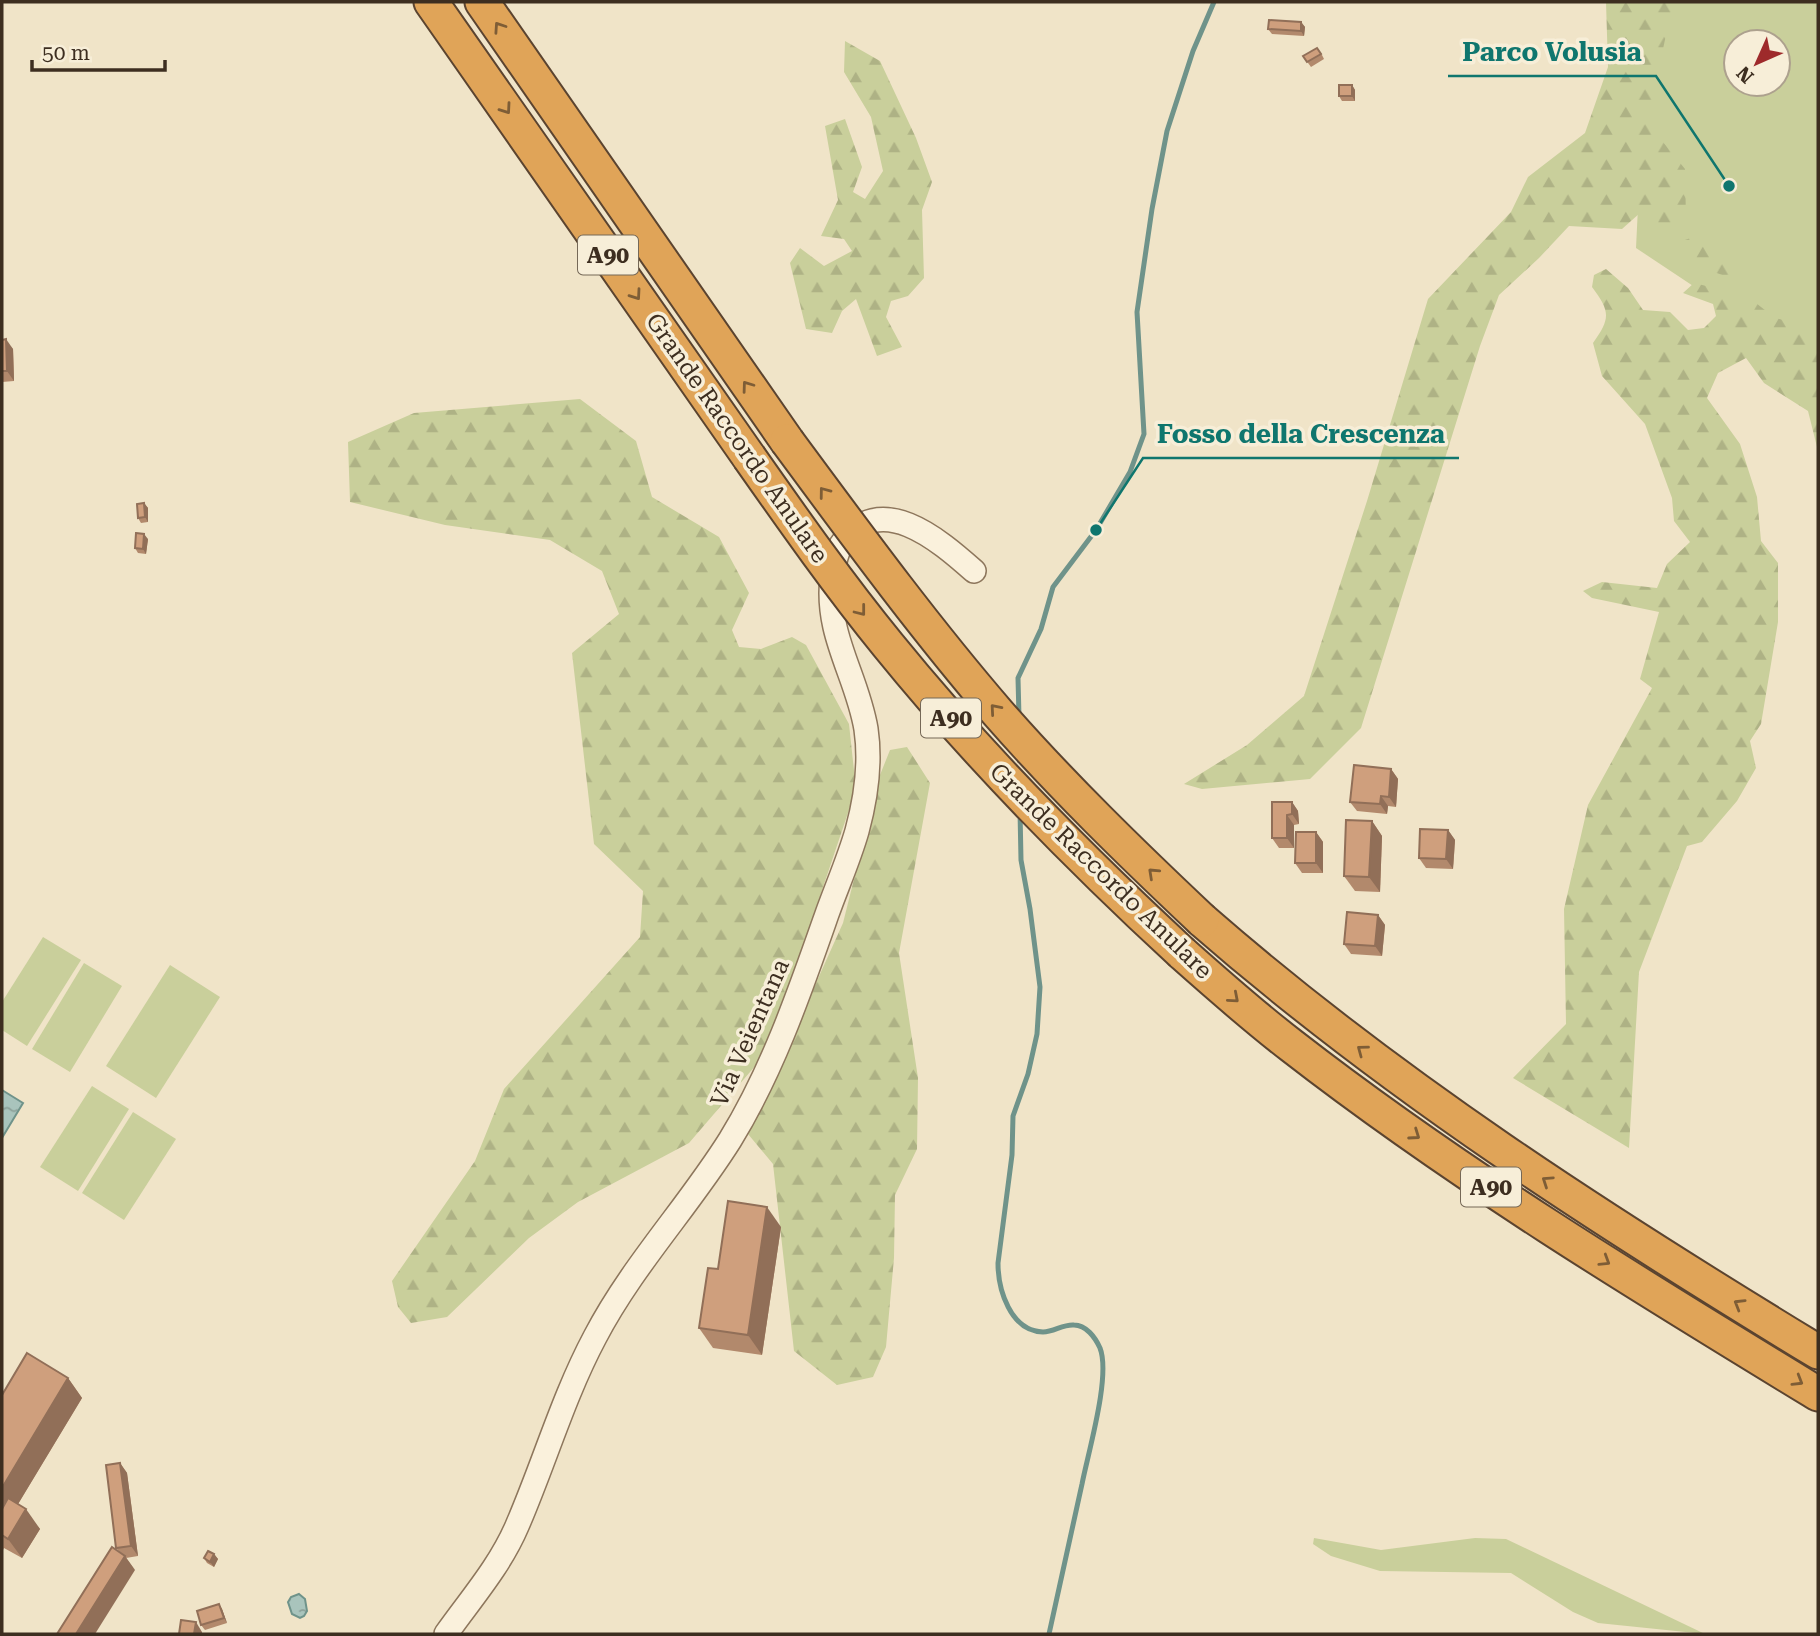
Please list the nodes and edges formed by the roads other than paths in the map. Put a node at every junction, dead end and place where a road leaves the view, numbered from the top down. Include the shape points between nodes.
1 (431, 2) edge
2 (482, 2) edge
3 (974, 570) dead end
4 (1818, 1352) edge
5 (1818, 1394) edge
6 (446, 1634) edge

1 -> 5 highway, Grande Raccordo Anulare / A90, bridge via 863,613 948,715 1067,843 1182,953 1290,1045 1458,1165
4 -> 2 highway, Grande Raccordo Anulare / A90, bridge via 1597,1214 1434,1104 1308,1009 1202,920 1104,826 997,711 892,582 786,441
3 - 6 street, Via Veientana via 927,534 887,519 864,525 839,549 831,589 833,623 864,718 868,765 857,830 817,944 745,1114 595,1335 512,1537

